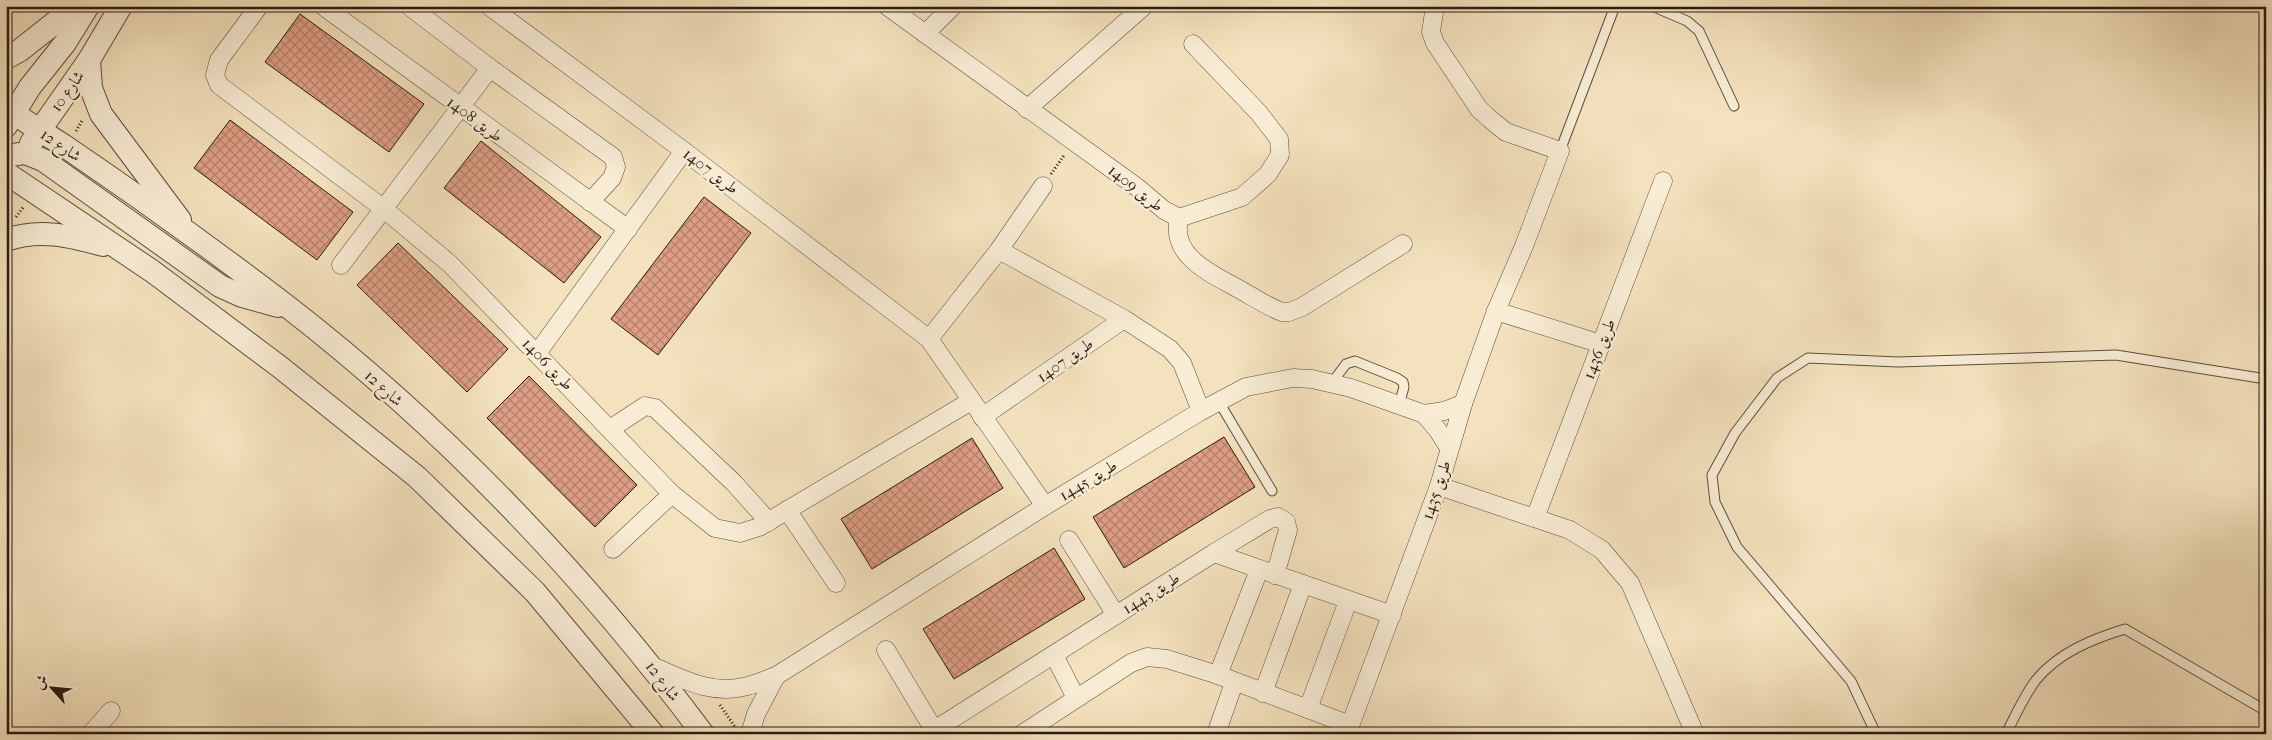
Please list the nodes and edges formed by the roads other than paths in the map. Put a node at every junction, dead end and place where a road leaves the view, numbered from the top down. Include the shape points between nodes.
1 (76, 6) edge
2 (88, 6) edge
3 (120, 6) edge
4 (259, 6) edge
5 (323, 6) edge
6 (410, 6) edge
7 (489, 6) edge
8 (887, 6) edge
9 (953, 6) edge
10 (1144, 6) edge
11 (1435, 6) edge
12 (1616, 6) edge
13 (1652, 6) edge
14 (925, 34) junction
15 (1193, 44) dead end
16 (6, 58) edge
17 (89, 60) junction
18 (490, 68) junction
19 (1734, 106) dead end
20 (460, 108) junction
21 (1027, 109) junction
22 (9, 116) edge
23 (39, 130) junction
24 (684, 151) junction
25 (1560, 151) junction
26 (10, 164) edge
27 (1662, 180) dead end
28 (1042, 186) road end
29 (590, 202) junction
30 (384, 210) junction
31 (1179, 218) junction
32 (628, 229) junction
33 (193, 237) junction
34 (6, 240) edge
35 (1403, 244) dead end
36 (121, 250) junction
37 (999, 250) junction
38 (342, 265) dead end
39 (289, 308) junction
40 (1496, 311) junction
41 (1124, 319) junction
42 (929, 340) junction
43 (1601, 344) junction
44 (538, 352) junction
45 (2266, 379) edge
46 (1331, 384) junction
47 (971, 401) junction
48 (1219, 402) junction
49 (1463, 404) junction
50 (1399, 405) junction
51 (1201, 411) junction
52 (1424, 414) junction
53 (982, 417) junction
54 (610, 429) junction
55 (1449, 448) junction
56 (1439, 486) junction
57 (1272, 491) dead end
58 (672, 494) junction
59 (1045, 506) junction
60 (787, 510) junction
61 (1535, 518) junction
62 (768, 522) junction
63 (1069, 540) dead end
64 (613, 549) dead end
65 (1214, 553) junction
66 (1267, 573) junction
67 (836, 583) dead end
68 (1303, 584) junction
69 (1348, 601) junction
70 (1116, 615) junction
71 (1392, 615) junction
72 (886, 650) dead end
73 (1054, 655) junction
74 (652, 666) junction
75 (776, 676) junction
76 (1226, 679) junction
77 (1263, 693) junction
78 (1076, 698) junction
79 (1308, 709) junction
80 (111, 711) dead end
81 (2266, 711) edge
82 (1349, 730) edge
83 (931, 732) edge
84 (93, 733) edge
85 (653, 734) edge
86 (703, 734) edge
87 (750, 734) edge
88 (1022, 734) edge
89 (1216, 734) edge
90 (1695, 734) edge
91 (1876, 734) edge
92 (2006, 734) edge

1 - 16 street
2 - 22 street, شارع 10 via 65,43
3 - 17 street, شارع 10
4 - 30 street, طريق 1406 via 219,60 215,75 219,85
5 - 20 street, طريق 1408
6 - 18 street
7 - 24 street, طريق 1407
8 - 14 street, طريق 1409
9 - 14 street
10 - 21 street
11 - 25 street via 1431,32 1479,109 1506,132
12 - 25 lane
13 - 19 lane via 1687,21 1698,31
14 - 21 street, طريق 1409
15 - 31 street, طريق 1409 via 1258,112 1279,139 1280,155 1268,174 1242,197
17 - 23 street, شارع 10
17 - 33 street via 91,88 101,114
18 - 20 street
18 - 29 street via 613,157 616,167 612,178
20 - 29 street, طريق 1408
20 - 30 street
21 - 31 street, طريق 1409
22 - 23 street, شارع 12
23 - 26 street, شارع 10
23 - 33 street, شارع 12
24 - 32 street
24 - 42 street, طريق 1407
25 - 40 street, طريق 1435
26 - 36 street
26 - 39 street via 43,160 220,286 242,296
27 - 43 street, طريق 1436
28 - 37 street
29 - 32 street, طريق 1408
30 - 38 street
30 - 44 street, طريق 1406 via 450,264
31 - 35 street via 1180,242 1194,262 1282,312 1302,308
32 - 44 street
33 - 39 street, شارع 12
34 - 36 street via 42,232
36 - 85 street via 280,367 417,477 535,592
37 - 41 street
37 - 42 street
39 - 74 street, شارع 12 via 370,375 460,457 581,584
40 - 43 street
40 - 49 street, طريق 1435
41 - 51 street via 1170,349 1182,363
41 - 53 street, طريق 1407
42 - 47 street, طريق 1407
43 - 61 street, طريق 1436
44 - 54 street, طريق 1406
45 - 91 lane via 2116,354 1898,362 1808,358 1778,378 1734,433 1712,475 1715,502 1737,546 1851,681
46 - 48 street, طريق 1445 via 1293,378 1246,387
46 - 50 street, طريق 1445
46 - 50 lane via 1346,364 1358,363 1400,379 1404,387
47 - 53 street, طريق 1407
47 - 60 street, طريق 1406
48 - 51 street, طريق 1445
48 - 57 lane
49 - 52 street
49 - 55 street, طريق 1435
50 - 52 street, طريق 1445
51 - 59 street, طريق 1445
52 - 55 street
53 - 59 street, طريق 1407
54 - 58 street, طريق 1406
54 - 62 street via 645,406 655,408 734,483
55 - 56 street, طريق 1435
56 - 61 street
56 - 71 street, طريق 1435
58 - 62 street, طريق 1406 via 715,528 726,532 740,533
58 - 64 street
59 - 75 street, طريق 1445
60 - 62 street, طريق 1406
60 - 67 street
61 - 90 street via 1570,530 1602,550 1630,584
63 - 70 street
65 - 66 street
65 - 66 street, طريق 1443 via 1278,517 1286,522 1288,530
65 - 70 street, طريق 1443
66 - 68 street
66 - 76 street
68 - 69 street
68 - 77 street
69 - 71 street
69 - 79 street
70 - 73 street, طريق 1443
71 - 82 street, طريق 1435
72 - 83 street
73 - 78 street
73 - 83 street, طريق 1443
74 - 75 street, طريق 1445 via 708,688 742,687
74 - 86 street, شارع 12
75 - 87 street, طريق 1445 via 756,714
76 - 77 street
76 - 78 street via 1166,659 1147,657 1131,663
76 - 89 street
77 - 79 street
78 - 88 street
79 - 82 street
80 - 84 street
81 - 92 lane via 2125,629 2095,638 2062,657 2036,680

